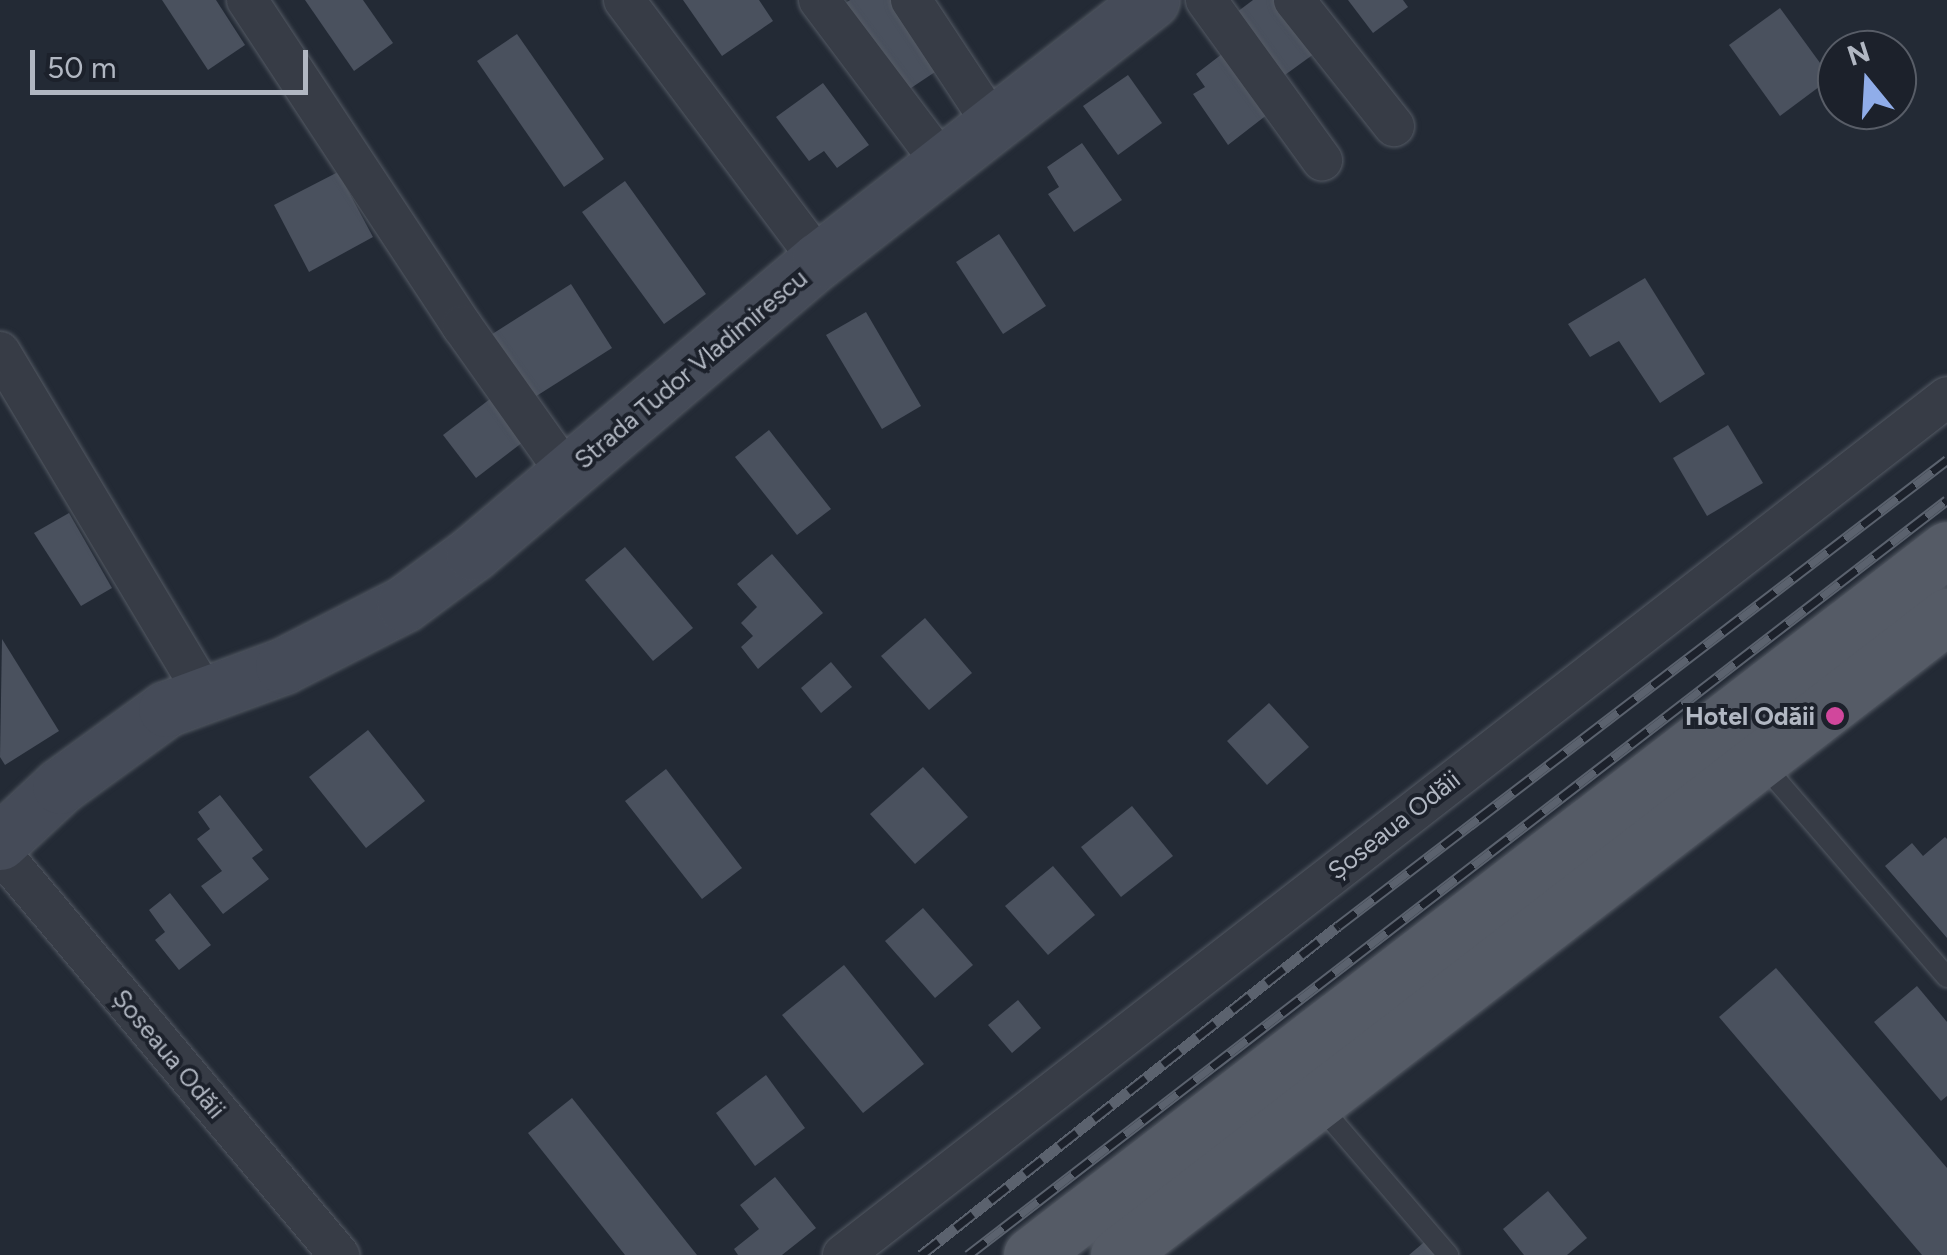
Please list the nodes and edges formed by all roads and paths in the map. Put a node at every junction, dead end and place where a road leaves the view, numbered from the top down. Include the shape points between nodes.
1 (246, 0) edge
2 (624, 0) edge
3 (820, 0) edge
4 (911, 0) edge
5 (1152, 0) edge
6 (1206, 0) edge
7 (1294, 0) edge
8 (992, 123) junction
9 (1394, 126) dead end
10 (1322, 160) dead end
11 (941, 162) junction
12 (819, 260) junction
13 (0, 352) edge
14 (1947, 397) edge
15 (567, 474) junction
16 (1947, 549) edge
17 (1947, 616) edge
18 (204, 693) junction
19 (1760, 760) junction
20 (3, 835) edge
21 (1947, 976) edge
22 (1316, 1102) junction
23 (338, 1255) edge
24 (842, 1255) edge
25 (1030, 1255) edge
26 (1118, 1255) edge
27 (1448, 1255) edge

1 - 15 street
2 - 12 street
3 - 11 street
4 - 8 street
5 - 8 street, Strada Tudor Vladimirescu
6 - 10 street
7 - 9 street
8 - 11 street, Strada Tudor Vladimirescu
11 - 12 street, Strada Tudor Vladimirescu
12 - 15 street, Strada Tudor Vladimirescu
13 - 18 street
14 - 24 street, Șoseaua Odăii
15 - 18 street, Strada Tudor Vladimirescu via 404,604 282,666
16 - 25 main road
17 - 19 main road
18 - 20 street, Strada Tudor Vladimirescu via 118,740
19 - 21 lane
19 - 22 main road
20 - 23 street, Șoseaua Odăii
22 - 26 main road
22 - 27 lane

